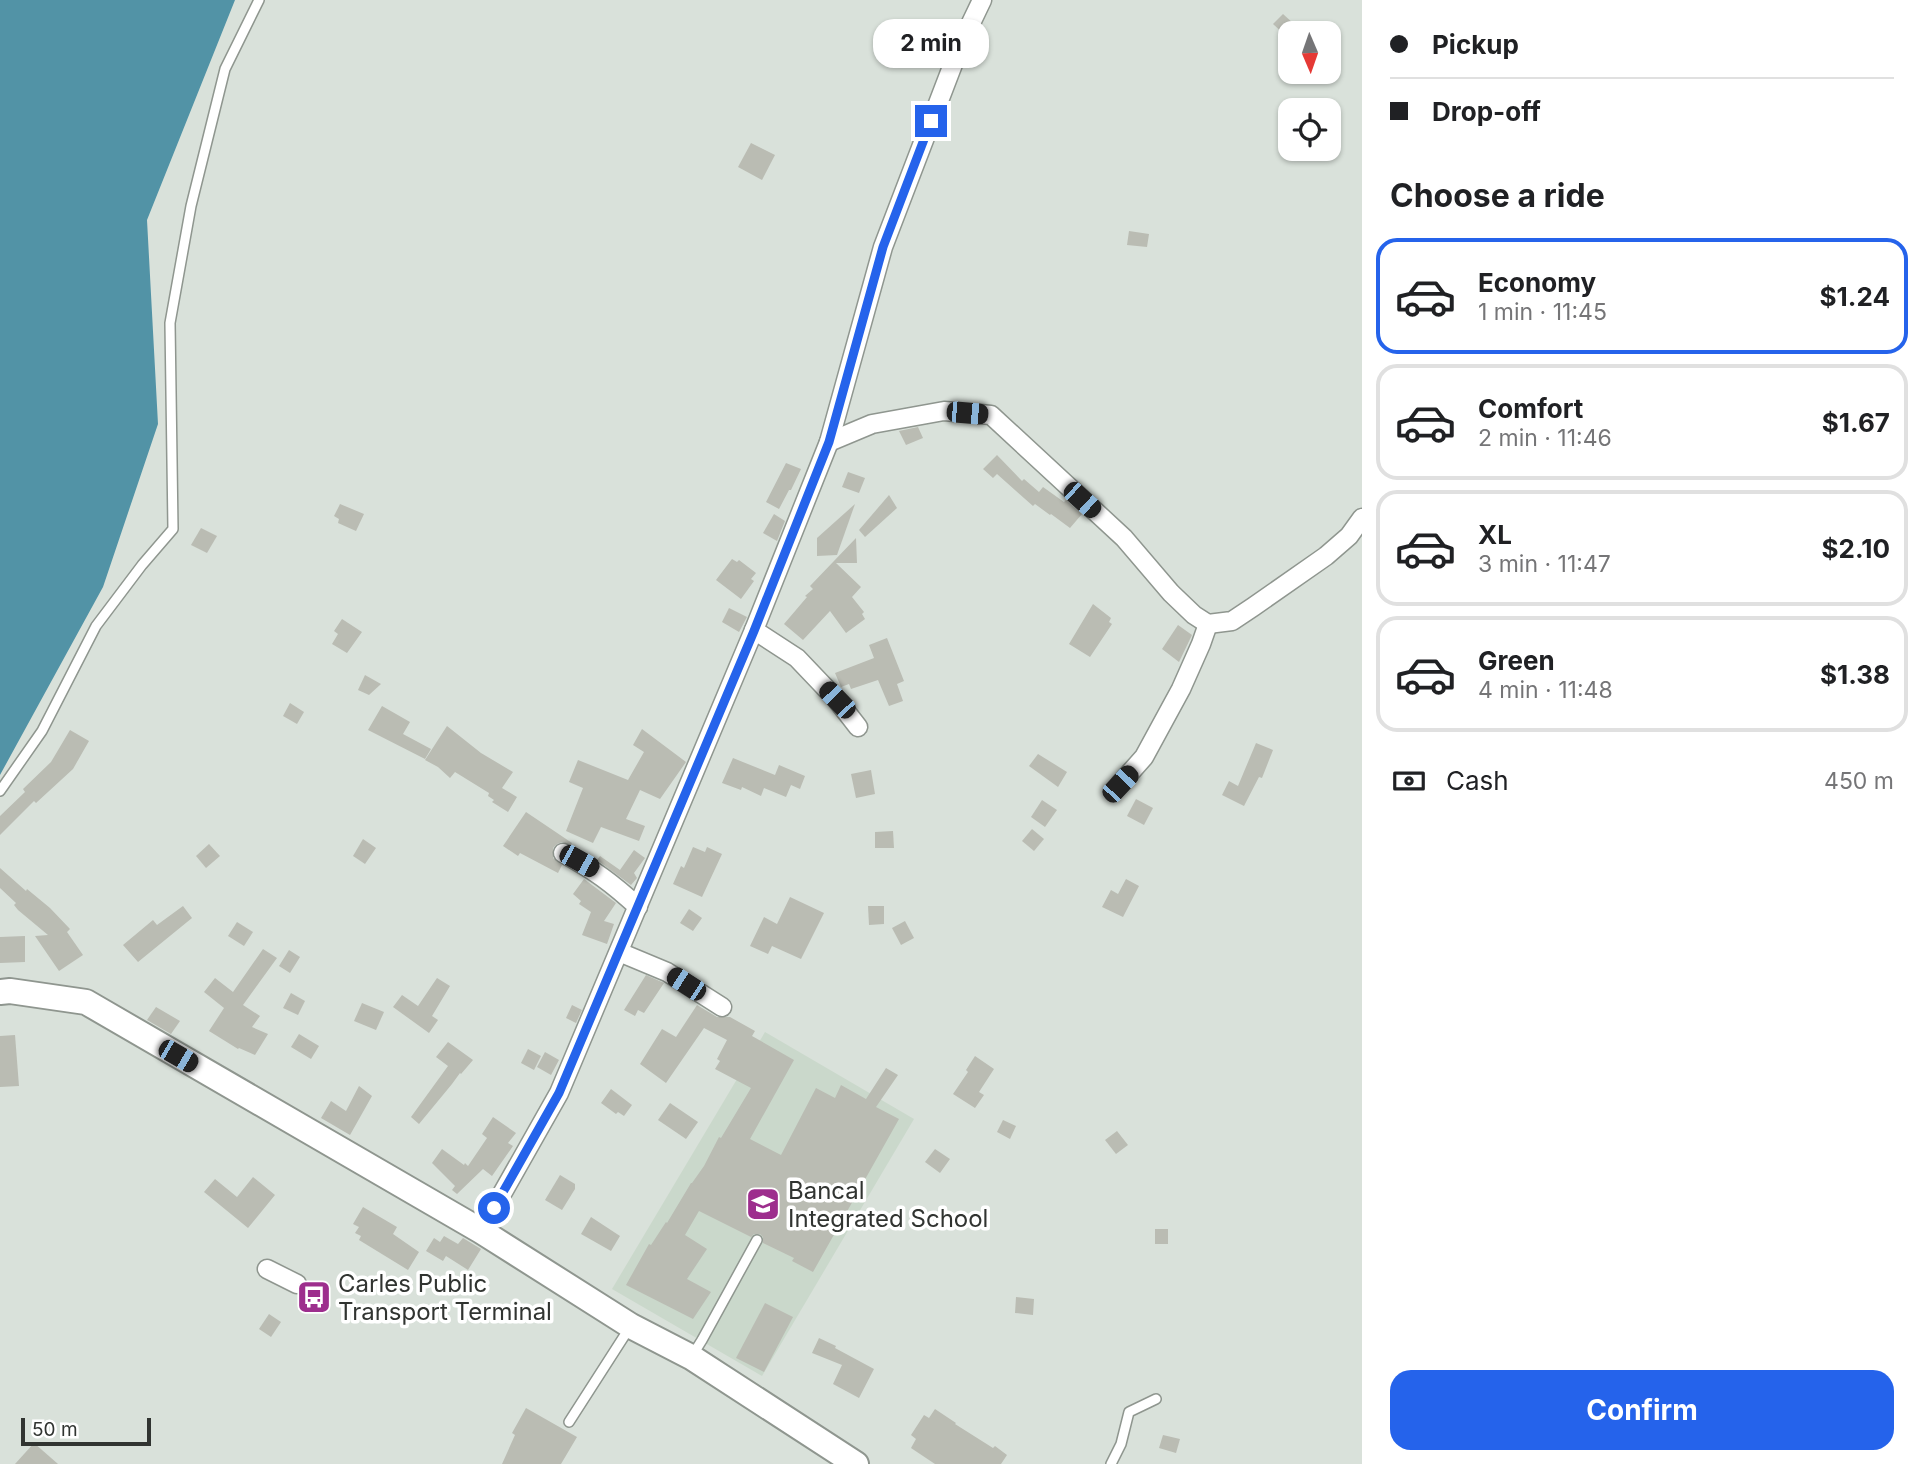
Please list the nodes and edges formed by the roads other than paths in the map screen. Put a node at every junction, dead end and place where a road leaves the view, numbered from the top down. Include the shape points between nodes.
1 (259, 0) edge
2 (982, 0) edge
3 (829, 442) junction
4 (1362, 519) edge
5 (1208, 624) junction
6 (754, 631) junction
7 (858, 727) dead end
8 (1120, 784) dead end
9 (0, 791) edge
10 (564, 853) dead end
11 (638, 907) junction
12 (619, 952) junction
13 (0, 992) edge
14 (722, 1007) dead end
15 (481, 1231) junction
16 (757, 1240) dead end
17 (267, 1269) dead end
18 (297, 1283) dead end
19 (631, 1326) junction
20 (691, 1357) junction
21 (1156, 1399) dead end
22 (569, 1422) dead end
23 (856, 1464) edge
24 (1111, 1464) edge

1 - 9 lane via 225,69 191,206 170,323 173,529 96,626 42,731
2 - 3 street via 883,247
3 - 5 street via 872,424 944,411 990,415 1124,538 1171,593
3 - 6 street
4 - 5 street via 1326,556 1253,607 1232,621
5 - 8 street via 1181,689 1144,757
6 - 7 street via 797,658
6 - 11 street
10 - 11 street via 612,883
11 - 12 street
12 - 14 street via 667,972
12 - 15 street via 559,1093
13 - 15 main road via 86,1002
15 - 19 main road
16 - 20 lane
17 - 18 street
19 - 20 main road
19 - 22 lane
20 - 23 main road
21 - 24 lane via 1129,1412

